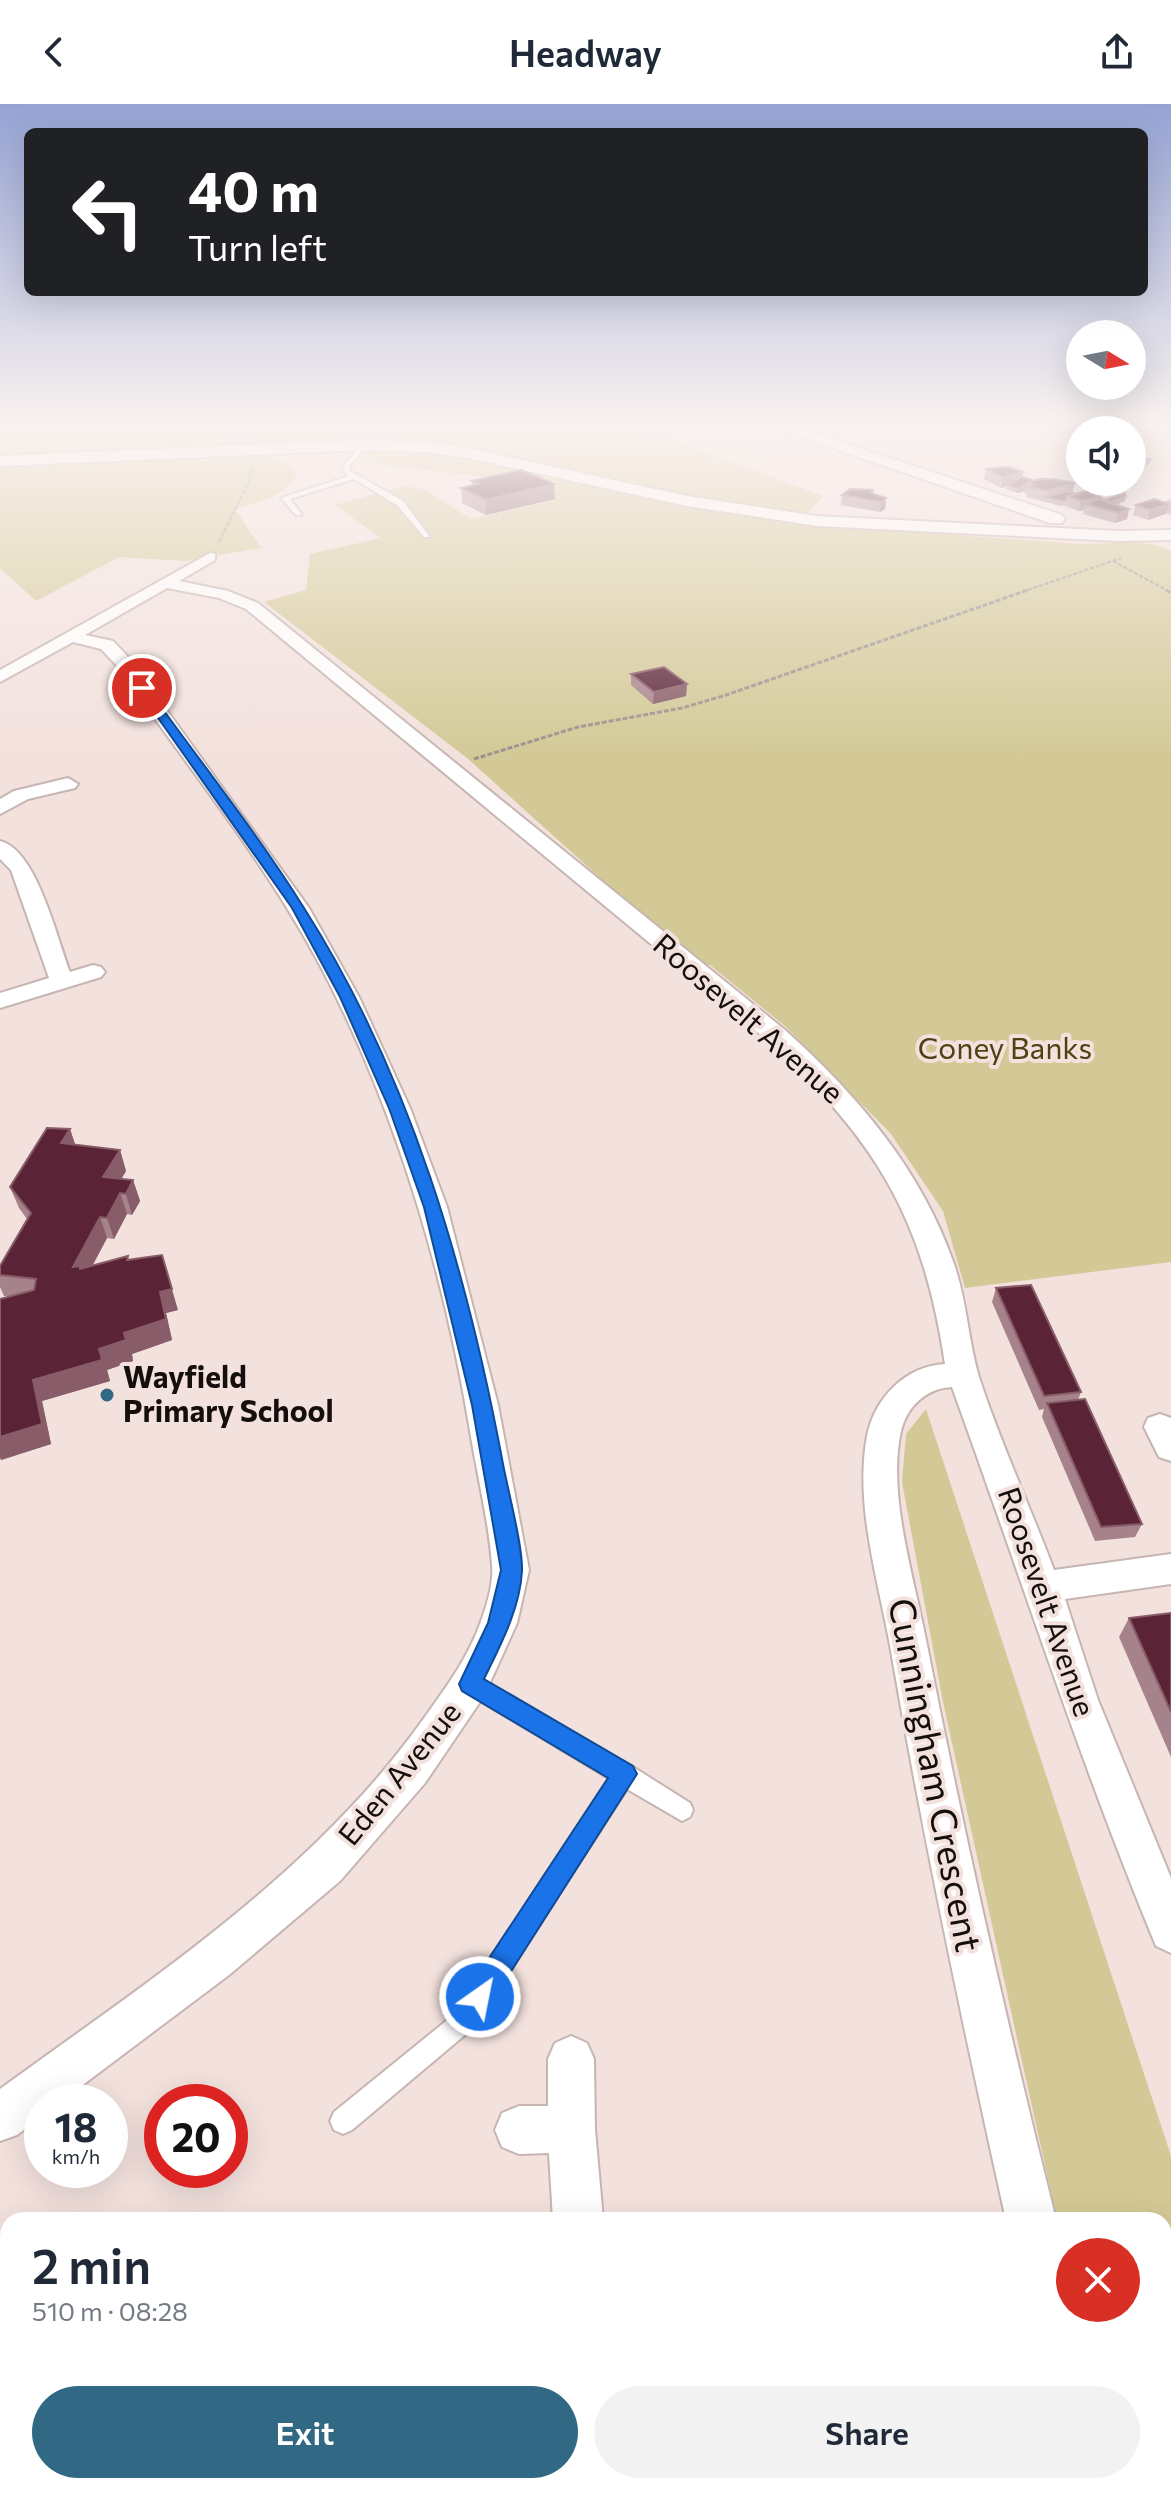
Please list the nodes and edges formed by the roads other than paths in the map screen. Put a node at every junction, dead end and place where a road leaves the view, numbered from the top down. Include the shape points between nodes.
1 (1127, 535) edge
2 (1169, 537) edge
3 (210, 557) road end
4 (165, 583) junction
5 (72, 637) junction
6 (11, 654) dead end
7 (33, 659) junction
8 (0, 677) edge
9 (68, 784) dead end
10 (0, 808) edge
11 (0, 847) edge
12 (93, 972) dead end
13 (61, 980) junction
14 (0, 1001) edge
15 (963, 1375) junction
16 (1171, 1569) edge
17 (1043, 1587) junction
18 (471, 1684) junction
19 (625, 1774) junction
20 (682, 1810) dead end
21 (1171, 1931) edge
22 (571, 2059) dead end
23 (0, 2118) edge
24 (343, 2121) dead end
25 (571, 2129) junction
26 (519, 2130) dead end
27 (577, 2212) edge
28 (1029, 2212) edge

1 - 2 street
3 - 4 street
4 - 5 street
4 - 15 street, Roosevelt Avenue via 251,605 820,1075 894,1168 939,1263
5 - 7 street
5 - 18 street, Eden Avenue via 107,645 124,663 298,908 347,997 397,1108 433,1207 482,1405 511,1570 499,1623
6 - 7 street
7 - 8 street
9 - 10 street via 21,795
11 - 13 street via 21,868
12 - 13 street
13 - 14 street
15 - 17 street, Roosevelt Avenue
15 - 28 street, Cunningham Crescent via 928,1378 895,1403 880,1458 930,1763
16 - 17 street
17 - 21 street, Roosevelt Avenue via 1079,1700
18 - 19 lane
18 - 23 street, Eden Avenue via 411,1770 325,1866 214,1960
19 - 20 lane
19 - 24 lane via 464,2021
22 - 25 street
25 - 26 street
25 - 27 street

